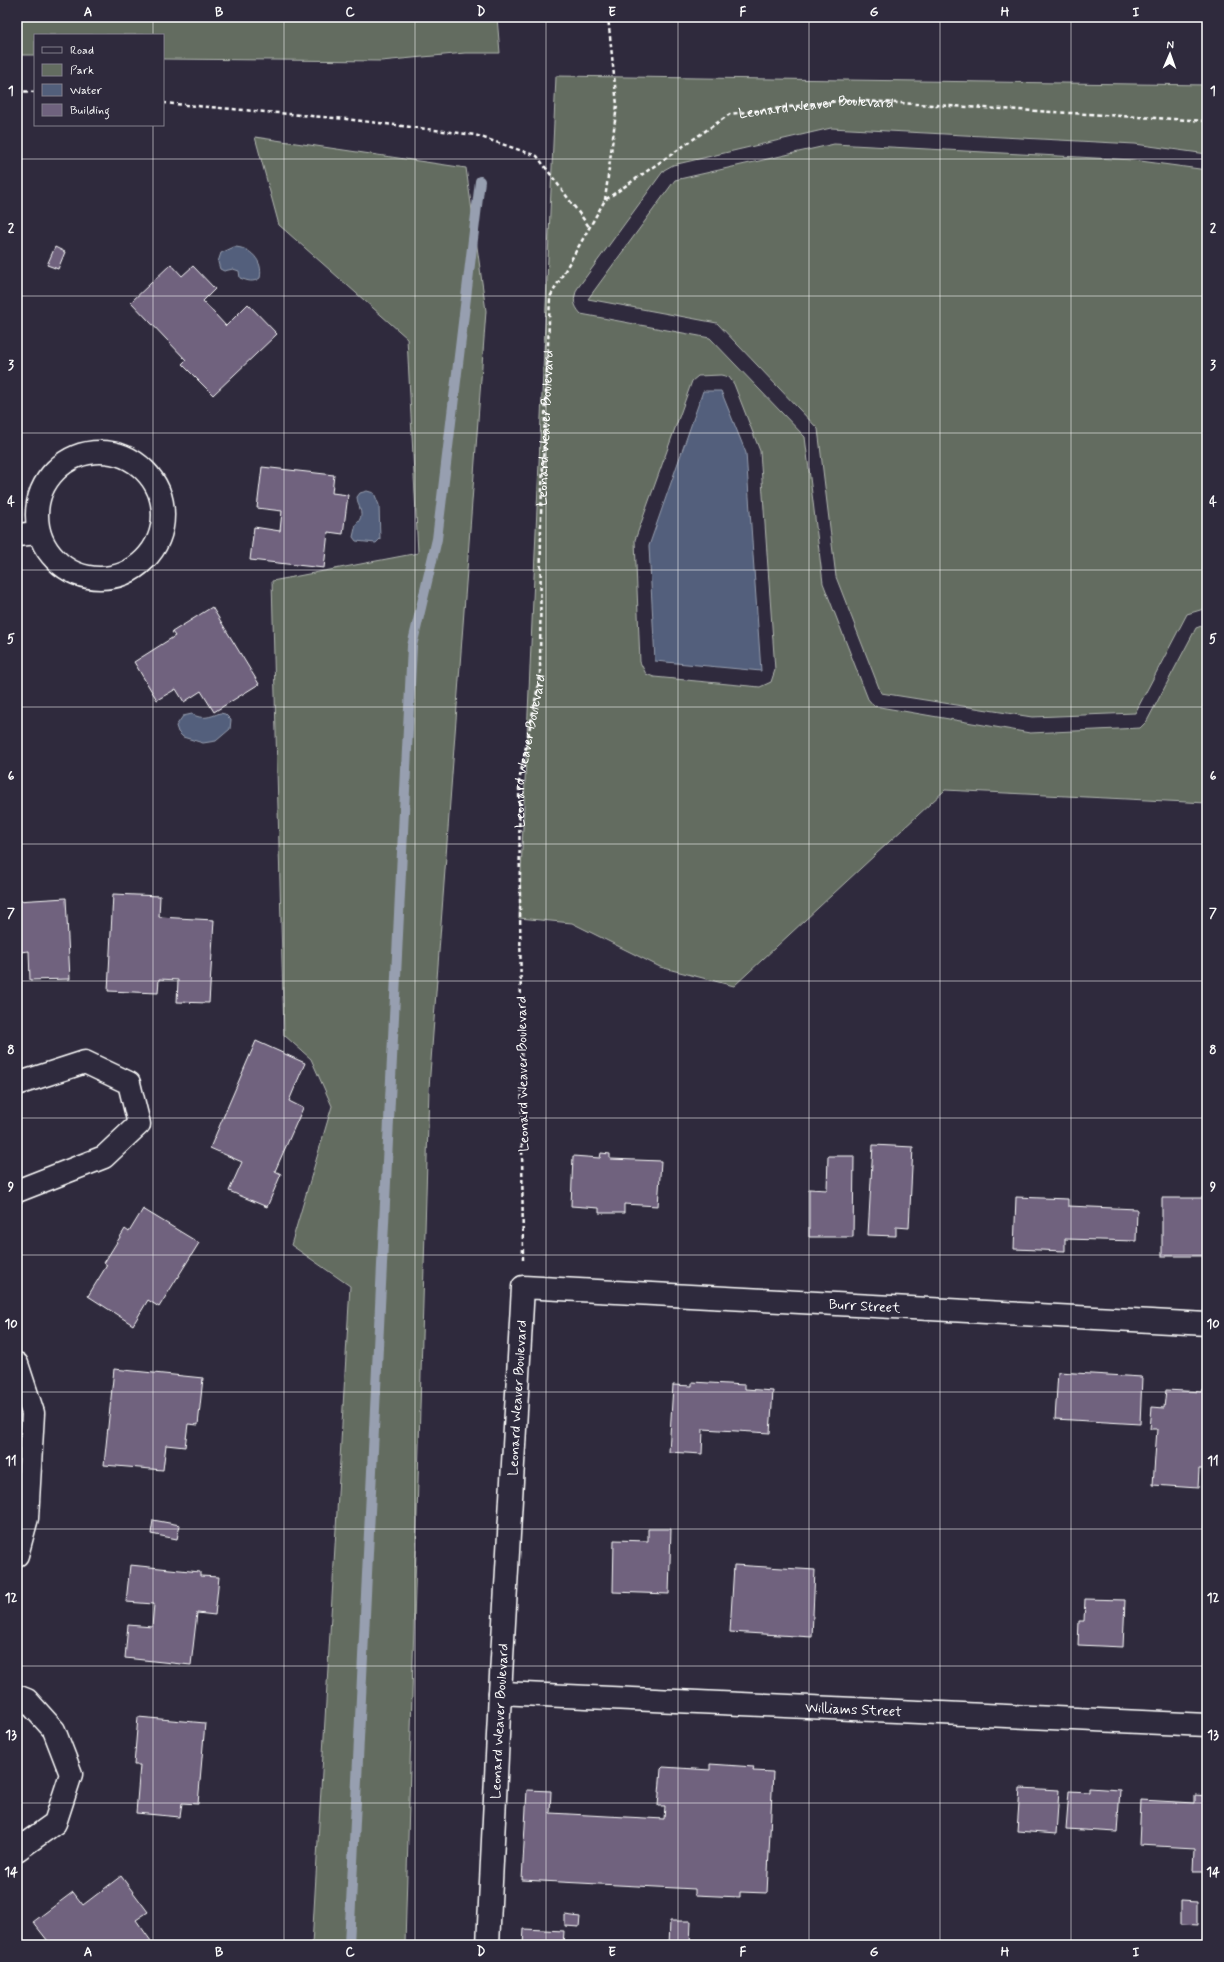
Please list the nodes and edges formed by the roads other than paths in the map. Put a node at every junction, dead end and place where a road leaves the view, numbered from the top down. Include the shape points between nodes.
1 (39, 533) junction
2 (17, 535) edge
3 (17, 1084) edge
4 (17, 1191) edge
5 (523, 1287) joint
6 (1207, 1324) edge
7 (17, 1364) edge
8 (25, 1411) edge
9 (17, 1554) edge
10 (500, 1693) junction
11 (17, 1696) edge
12 (1207, 1725) edge
13 (17, 1850) edge
14 (488, 1945) edge

1 - 1 street via 49,553 64,568 84,577 106,578 127,573 145,560 158,543 164,522 162,501 153,480 140,466 123,456 103,452 83,454 65,463 50,476 39,500 36,514
1 - 2 street
3 - 4 street via 86,1062 129,1083 139,1124 104,1157
5 - 6 street, Burr Street
5 - 10 street, Leonard Weaver Boulevard
7 - 8 street
8 - 9 street via 27,1518
10 - 12 street, Williams Street
10 - 14 street, Leonard Weaver Boulevard
11 - 13 street via 27,1700 54,1730 71,1774 55,1823

